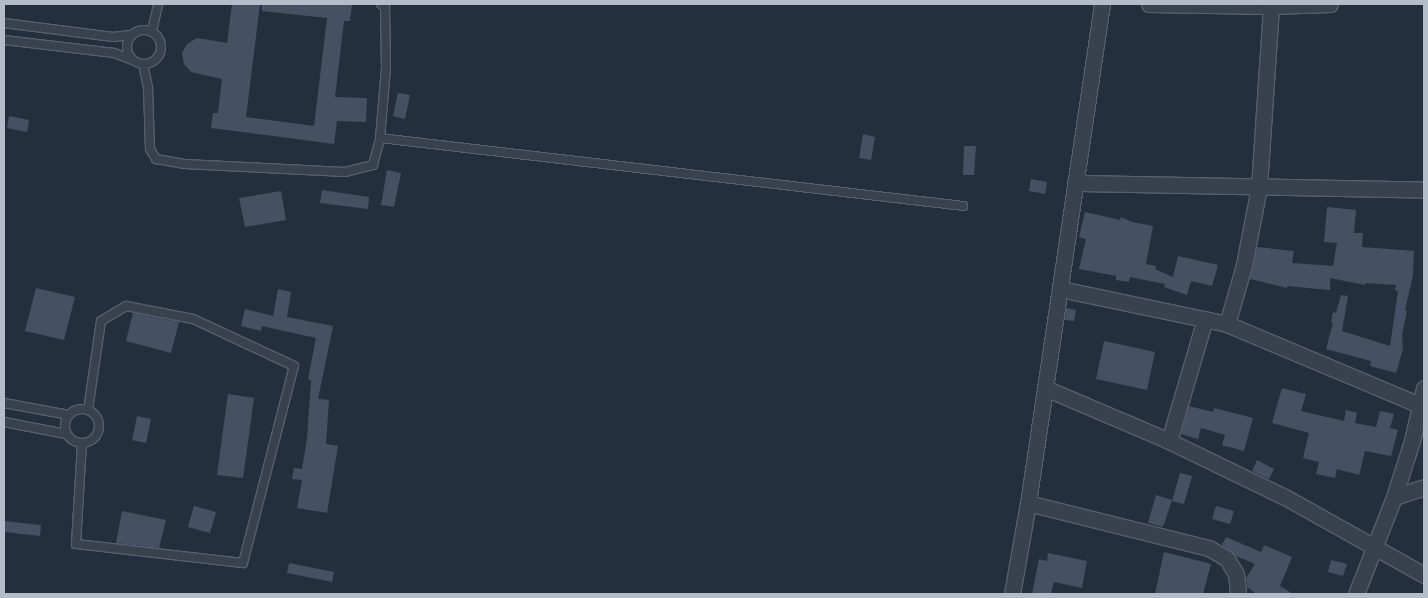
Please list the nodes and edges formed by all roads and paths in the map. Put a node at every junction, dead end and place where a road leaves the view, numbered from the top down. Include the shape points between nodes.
1 (158, 4) edge
2 (381, 4) edge
3 (1102, 4) edge
4 (1149, 4) edge
5 (1330, 4) edge
6 (1271, 6) junction
7 (4, 23) edge
8 (152, 31) junction
9 (130, 35) junction
10 (4, 40) edge
11 (132, 60) junction
12 (143, 64) junction
13 (380, 138) junction
14 (1075, 183) junction
15 (1259, 187) junction
16 (1424, 190) edge
17 (963, 206) dead end
18 (1060, 289) junction
19 (1205, 319) junction
20 (1227, 324) junction
21 (1045, 388) junction
22 (1424, 388) edge
23 (4, 403) edge
24 (1423, 406) edge
25 (88, 410) junction
26 (68, 415) junction
27 (4, 422) edge
28 (66, 434) junction
29 (1168, 441) junction
30 (82, 443) junction
31 (1424, 487) edge
32 (1394, 497) junction
33 (1028, 503) junction
34 (1374, 546) junction
35 (1424, 575) edge
36 (1012, 594) edge
37 (1238, 594) edge
38 (1356, 594) edge

1 - 8 lane
2 - 13 lane via 385,7 386,68
3 - 14 street
4 - 6 street
5 - 6 street
6 - 15 street
7 - 9 lane via 113,37
8 - 9 lane via 140,30
8 - 12 lane via 160,40 161,51 154,61
9 - 11 lane via 126,48
10 - 11 lane via 114,53
11 - 12 lane
12 - 13 lane via 148,88 150,149 156,159 185,164 345,172 373,165
13 - 17 lane
14 - 15 street
14 - 18 street
15 - 16 street
15 - 20 street via 1254,222
18 - 19 street
18 - 21 street
19 - 20 street
19 - 29 street
20 - 24 street
21 - 29 street
21 - 33 street
22 - 24 street
23 - 26 lane
24 - 32 street
25 - 26 lane via 78,409
25 - 30 lane via 97,418 99,429 92,439
25 - 30 lane via 101,321 126,306 193,320 294,366 243,563 76,544
26 - 28 lane
27 - 28 lane
28 - 30 lane
29 - 34 street via 1285,496
31 - 32 street
32 - 34 street
33 - 36 street
33 - 37 street via 1209,548 1226,559 1236,574
34 - 35 street
34 - 38 street

